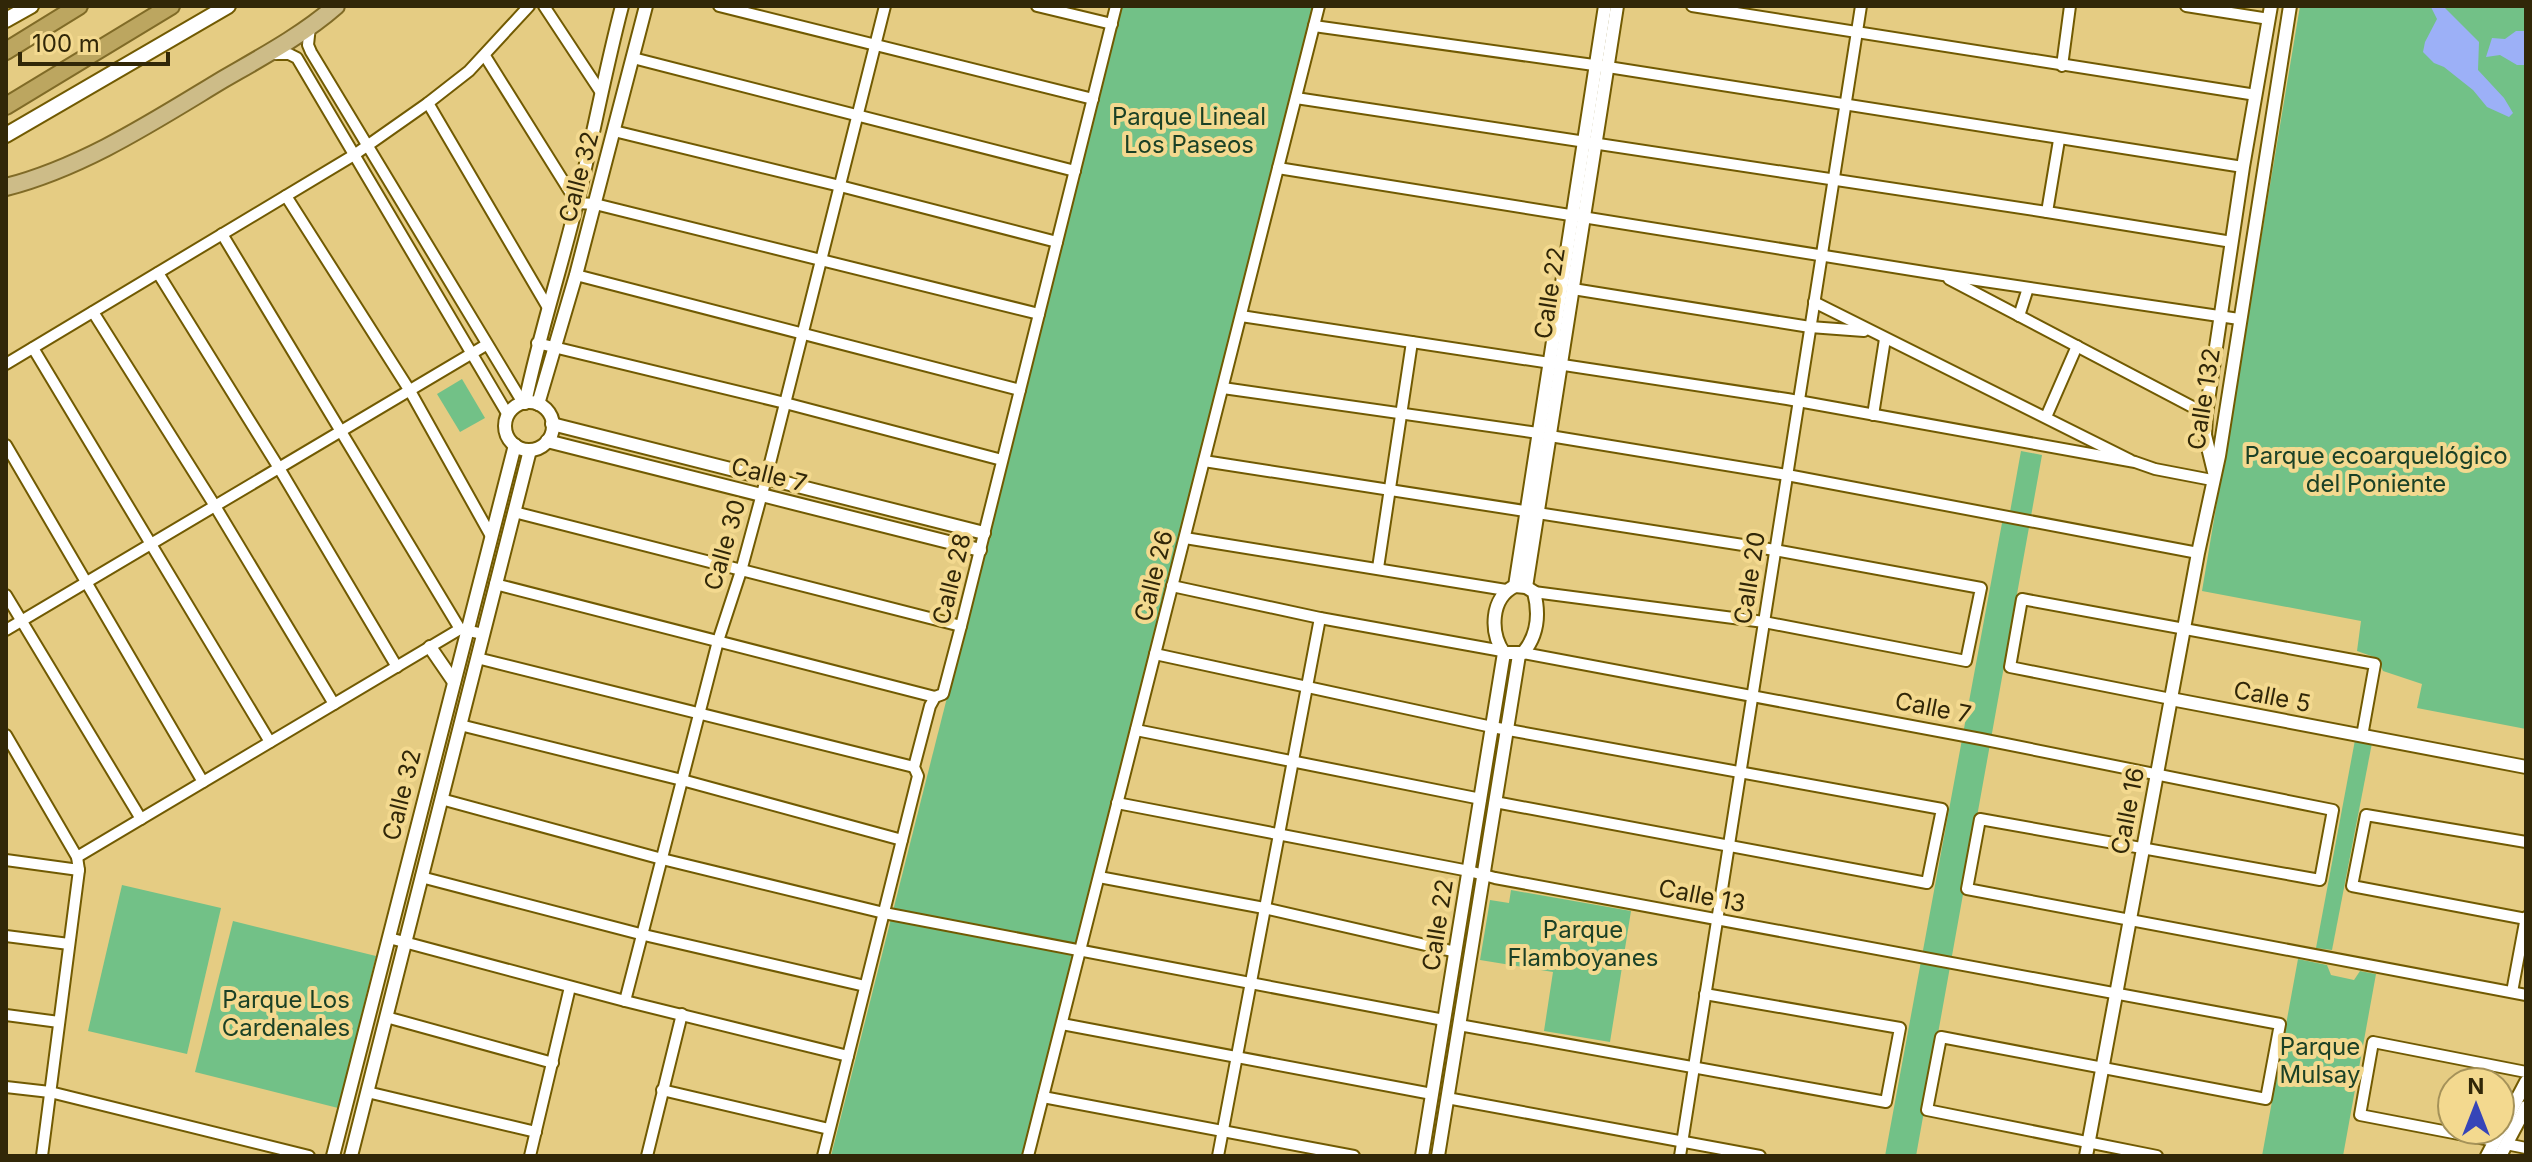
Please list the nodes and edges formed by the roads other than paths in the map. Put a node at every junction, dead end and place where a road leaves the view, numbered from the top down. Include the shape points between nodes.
1 (31, 6) edge
2 (79, 6) edge
3 (171, 6) edge
4 (228, 6) edge
5 (336, 6) edge
6 (529, 6) edge
7 (544, 6) edge
8 (622, 6) edge
9 (646, 6) edge
10 (719, 6) edge
11 (885, 6) edge
12 (1037, 6) edge
13 (1116, 6) edge
14 (1319, 6) edge
15 (1605, 6) edge
16 (1617, 6) edge
17 (1692, 6) edge
18 (1861, 6) edge
19 (2070, 6) edge
20 (2186, 6) edge
21 (2290, 6) edge
22 (2270, 12) edge
23 (6, 20) edge
24 (1112, 24) junction
25 (310, 25) junction
26 (1314, 26) junction
27 (1857, 33) junction
28 (875, 46) junction
29 (6, 51) edge
30 (264, 56) junction
31 (485, 56) junction
32 (633, 58) junction
33 (1602, 66) junction
34 (2062, 66) junction
35 (600, 91) junction
36 (335, 93) junction
37 (2256, 95) junction
38 (1296, 98) junction
39 (1093, 99) junction
40 (322, 100) junction
41 (428, 103) junction
42 (6, 106) edge
43 (1845, 106) junction
44 (857, 117) junction
45 (614, 131) junction
46 (6, 135) edge
47 (2059, 140) junction
48 (1590, 142) junction
49 (367, 146) junction
50 (354, 155) junction
51 (2243, 167) junction
52 (1278, 168) junction
53 (1075, 171) junction
54 (1834, 179) junction
55 (10, 186) edge
56 (840, 186) junction
57 (286, 196) junction
58 (577, 203) junction
59 (595, 204) junction
60 (2047, 212) junction
61 (1578, 216) junction
62 (222, 234) junction
63 (1057, 242) junction
64 (2232, 242) junction
65 (1821, 256) junction
66 (821, 261) junction
67 (158, 273) junction
68 (576, 275) junction
69 (1943, 275) junction
70 (2028, 288) junction
71 (1573, 289) junction
72 (1814, 302) junction
73 (547, 306) junction
74 (93, 312) junction
75 (1039, 314) junction
76 (1241, 316) junction
77 (2019, 316) junction
78 (2220, 316) junction
79 (2239, 319) junction
80 (1810, 327) junction
81 (803, 332) junction
82 (1870, 332) junction
83 (1885, 339) junction
84 (1412, 342) junction
85 (537, 343) junction
86 (486, 345) junction
87 (2077, 346) junction
88 (556, 347) junction
89 (33, 348) junction
90 (473, 353) junction
91 (6, 364) edge
92 (1555, 364) junction
93 (1223, 388) junction
94 (1020, 390) junction
95 (410, 391) junction
96 (1799, 401) junction
97 (529, 403) junction
98 (785, 403) junction
99 (1402, 414) junction
100 (2206, 414) junction
101 (508, 415) junction
102 (1873, 415) junction
103 (2046, 417) junction
104 (552, 424) junction
105 (341, 431) junction
106 (1544, 435) junction
107 (547, 441) junction
108 (6, 445) edge
109 (515, 445) junction
110 (530, 450) junction
111 (1002, 460) junction
112 (1204, 461) junction
113 (2135, 462) junction
114 (279, 468) junction
115 (1787, 475) junction
116 (2213, 477) junction
117 (766, 479) junction
118 (1389, 490) junction
119 (760, 495) junction
120 (215, 506) junction
121 (1532, 510) junction
122 (514, 512) junction
123 (984, 533) junction
124 (491, 536) junction
125 (1185, 538) junction
126 (152, 544) junction
127 (980, 550) junction
128 (1775, 550) junction
129 (2198, 553) junction
130 (1378, 568) junction
131 (741, 571) junction
132 (87, 582) junction
133 (495, 584) junction
134 (1172, 586) junction
135 (1520, 589) junction
136 (6, 595) edge
137 (1320, 618) junction
138 (22, 621) junction
139 (1764, 622) junction
140 (961, 626) junction
141 (6, 630) edge
142 (463, 630) junction
143 (2183, 630) junction
144 (483, 634) junction
145 (718, 641) junction
146 (430, 647) junction
147 (1503, 652) junction
148 (1155, 654) junction
149 (1521, 654) junction
150 (477, 658) junction
151 (397, 667) junction
152 (454, 682) junction
153 (1307, 688) junction
154 (1752, 696) junction
155 (935, 697) junction
156 (2171, 699) junction
157 (334, 704) junction
158 (700, 714) junction
159 (460, 725) junction
160 (1492, 727) junction
161 (1506, 729) junction
162 (1136, 730) junction
163 (6, 735) edge
164 (2362, 736) junction
165 (270, 742) junction
166 (1294, 761) junction
167 (914, 767) junction
168 (2526, 767) edge
169 (1740, 772) junction
170 (2158, 773) junction
171 (682, 780) junction
172 (203, 782) junction
173 (441, 799) junction
174 (1481, 799) junction
175 (1495, 802) junction
176 (1117, 803) junction
177 (141, 819) junction
178 (1280, 834) junction
179 (902, 840) junction
180 (2526, 842) edge
181 (1728, 846) junction
182 (2143, 849) junction
183 (77, 857) junction
184 (662, 859) junction
185 (6, 860) edge
186 (79, 870) junction
187 (1469, 871) junction
188 (1483, 874) junction
189 (421, 877) junction
190 (1099, 877) junction
191 (1264, 908) junction
192 (884, 913) junction
193 (2526, 918) edge
194 (1717, 919) junction
195 (2130, 921) junction
196 (644, 935) junction
197 (6, 936) edge
198 (389, 938) junction
199 (405, 943) junction
200 (69, 944) junction
201 (1080, 951) junction
202 (1456, 952) junction
203 (1250, 983) junction
204 (865, 986) junction
205 (570, 987) junction
206 (2512, 992) junction
207 (1705, 994) junction
208 (2116, 994) junction
209 (2526, 995) edge
210 (625, 1001) junction
211 (682, 1014) junction
212 (6, 1015) edge
213 (386, 1017) junction
214 (1444, 1020) junction
215 (59, 1022) junction
216 (1062, 1024) junction
217 (1459, 1025) junction
218 (848, 1056) junction
219 (1237, 1059) junction
220 (553, 1063) junction
221 (1694, 1067) junction
222 (2102, 1068) junction
223 (2526, 1072) edge
224 (2526, 1082) edge
225 (6, 1087) edge
226 (662, 1090) junction
227 (50, 1092) junction
228 (367, 1092) junction
229 (1432, 1094) junction
230 (1043, 1097) junction
231 (1447, 1098) junction
232 (2526, 1107) edge
233 (829, 1129) junction
234 (536, 1132) junction
235 (1222, 1132) junction
236 (1682, 1142) junction
237 (2500, 1147) edge
238 (2526, 1148) edge
239 (2087, 1150) edge
240 (42, 1156) edge
241 (309, 1156) edge
242 (333, 1156) edge
243 (351, 1156) edge
244 (530, 1156) edge
245 (647, 1156) edge
246 (823, 1156) edge
247 (1028, 1156) edge
248 (1218, 1156) edge
249 (1354, 1156) edge
250 (1422, 1156) edge
251 (1438, 1156) edge
252 (1680, 1156) edge
253 (1760, 1156) edge
254 (2157, 1156) edge
255 (2487, 1156) edge

1 - 23 main road
2 - 29 highway
3 - 42 highway
4 - 46 main road
5 - 25 main road
6 - 31 street
7 - 35 street
8 - 35 street, Calle 32
9 - 32 street, Calle 32
10 - 28 street
11 - 28 street, Calle 30
12 - 24 street
13 - 24 street, Calle 28
14 - 26 street, Calle 26
15 - 33 street, Calle 22
16 - 33 street, Calle 22
17 - 27 street
18 - 27 street, Calle 20
19 - 34 street
20 - 22 street
21 - 79 street, Calle 132
22 - 37 street, Calle 132
24 - 39 street, Calle 28
25 - 30 main road
25 - 36 street via 308,45
26 - 33 street
26 - 38 street, Calle 26
27 - 34 street
27 - 43 street, Calle 20
28 - 39 street
28 - 44 street, Calle 30
30 - 40 street via 285,53 297,58
30 - 55 main road via 134,132
31 - 41 street
31 - 58 street
32 - 44 street
32 - 45 street, Calle 32
33 - 43 street
33 - 48 street, Calle 22
34 - 37 street
35 - 58 street, Calle 32
36 - 40 street
36 - 49 street
37 - 51 street, Calle 132
38 - 48 street
38 - 52 street, Calle 26
39 - 53 street, Calle 28
40 - 50 street
41 - 49 street
41 - 73 street
43 - 47 street
43 - 54 street, Calle 20
44 - 53 street
44 - 56 street, Calle 30
45 - 56 street
45 - 59 street, Calle 32
47 - 51 street
47 - 60 street
48 - 54 street
48 - 61 street, Calle 22
49 - 50 street
49 - 86 street
50 - 57 street
50 - 90 street
51 - 64 street, Calle 132
52 - 61 street
52 - 76 street, Calle 26
53 - 63 street, Calle 28
54 - 60 street
54 - 65 street, Calle 20
56 - 63 street
56 - 66 street, Calle 30
57 - 62 street
57 - 95 street
58 - 59 street
58 - 73 street, Calle 32
59 - 66 street
59 - 68 street, Calle 32
60 - 64 street
61 - 65 street
61 - 71 street, Calle 22
61 - 92 street, Calle 22
62 - 67 street
62 - 105 street
63 - 75 street, Calle 28
64 - 78 street, Calle 132
65 - 69 street
65 - 72 street, Calle 20
66 - 75 street
66 - 81 street, Calle 30
67 - 74 street
67 - 114 street
68 - 81 street
68 - 88 street, Calle 32
69 - 70 street
69 - 77 street
70 - 77 street
70 - 78 street
71 - 80 street
71 - 92 street, Calle 22
72 - 80 street, Calle 20
72 - 82 street
73 - 85 street, Calle 32
74 - 89 street
74 - 120 street
75 - 94 street, Calle 28
76 - 84 street
76 - 93 street, Calle 26
77 - 87 street
78 - 79 street
78 - 100 street, Calle 132
79 - 116 street, Calle 132
80 - 82 street
80 - 96 street, Calle 20
81 - 94 street
81 - 98 street, Calle 30
82 - 83 street
83 - 102 street
83 - 103 street
84 - 92 street
84 - 99 street
85 - 88 street
85 - 97 street, Calle 32
86 - 90 street
86 - 97 street
87 - 100 street
87 - 103 street
88 - 97 street, Calle 32
88 - 98 street
89 - 91 street
89 - 126 street
90 - 95 street
90 - 101 street
92 - 96 street
92 - 106 street, Calle 22
93 - 99 street
93 - 112 street, Calle 26
94 - 111 street, Calle 28
95 - 105 street
95 - 124 street
96 - 102 street
96 - 115 street, Calle 20
97 - 101 street
97 - 104 street via 548,412
98 - 111 street
98 - 117 street, Calle 30
99 - 106 street
99 - 118 street
100 - 116 street, Calle 132
101 - 109 street via 505,431
102 - 113 street
103 - 113 street
104 - 107 street
104 - 117 street, Calle 7
105 - 114 street
105 - 142 street
106 - 115 street
106 - 121 street, Calle 22
107 - 110 street
107 - 119 street, Calle 7
108 - 132 street
109 - 110 street
109 - 124 street, Calle 32
110 - 122 street, Calle 32
111 - 123 street, Calle 28
112 - 118 street
112 - 125 street, Calle 26
113 - 116 street
114 - 120 street
114 - 151 street
115 - 128 street, Calle 20
115 - 129 street
116 - 129 street, Calle 16
117 - 119 street, Calle 30
117 - 123 street, Calle 7
118 - 121 street
118 - 130 street
119 - 127 street, Calle 7
119 - 131 street, Calle 30
120 - 126 street
120 - 157 street
121 - 128 street
121 - 135 street, Calle 22
122 - 131 street
122 - 133 street, Calle 32
123 - 127 street, Calle 28
124 - 142 street, Calle 32
125 - 130 street
125 - 134 street, Calle 26
126 - 132 street
126 - 165 street
127 - 140 street, Calle 28
128 - 139 street, Calle 20
128 - 139 street via 1981,588 1966,661
129 - 143 street, Calle 16
130 - 135 street
131 - 140 street
131 - 145 street, Calle 30
132 - 138 street
132 - 172 street
133 - 144 street, Calle 32
133 - 145 street
134 - 137 street
134 - 148 street, Calle 26
135 - 139 street
135 - 147 street, Calle 22 via 1497,609 1494,619
135 - 149 street, Calle 22 via 1537,623
136 - 138 street
137 - 147 street
137 - 153 street
138 - 141 street
138 - 177 street
139 - 154 street, Calle 20
140 - 155 street, Calle 28 via 943,694
142 - 144 street
142 - 146 street
142 - 152 street, Calle 32
143 - 156 street, Calle 16
143 - 156 street, Calle 5 via 2022,599 2010,667
143 - 164 street via 2375,664
144 - 150 street, Calle 32
145 - 155 street
145 - 158 street, Calle 30
146 - 151 street
146 - 152 street
147 - 149 street
147 - 160 street, Calle 22
148 - 153 street
148 - 162 street, Calle 26
149 - 154 street, Calle 7
149 - 161 street, Calle 22
150 - 158 street
150 - 159 street, Calle 32
151 - 157 street
152 - 198 street, Calle 32
153 - 160 street
153 - 166 street
154 - 169 street, Calle 20
154 - 170 street, Calle 7
155 - 167 street, Calle 28
156 - 164 street, Calle 5
156 - 170 street, Calle 16
157 - 165 street
158 - 167 street
158 - 171 street, Calle 30
159 - 171 street
159 - 173 street, Calle 32
160 - 161 street
160 - 174 street, Calle 22
161 - 169 street
161 - 175 street, Calle 22
162 - 166 street
162 - 176 street, Calle 26
163 - 183 street
164 - 168 street, Calle 5
165 - 172 street
166 - 174 street
166 - 178 street
167 - 179 street, Calle 28 via 918,776
169 - 181 street, Calle 20
169 - 181 street via 1942,809 1927,883
170 - 182 street, Calle 16
170 - 182 street, Calle 7 via 2333,810 2320,880
171 - 179 street
171 - 184 street, Calle 30
172 - 177 street
173 - 184 street
173 - 189 street, Calle 32
174 - 187 street, Calle 22
175 - 181 street
175 - 188 street, Calle 22
176 - 178 street, Calle 13
176 - 190 street, Calle 26
177 - 183 street
178 - 187 street, Calle 13
178 - 191 street
179 - 192 street, Calle 28
180 - 193 street via 2366,815 2352,886
181 - 194 street, Calle 20
182 - 195 street, Calle 16
182 - 195 street via 1980,819 1967,889
183 - 186 street
184 - 192 street
184 - 196 street, Calle 30
185 - 186 street
186 - 200 street
187 - 188 street, Calle 13
187 - 202 street, Calle 22
188 - 194 street, Calle 13
188 - 217 street, Calle 22
189 - 196 street
189 - 199 street, Calle 32
190 - 191 street
190 - 201 street, Calle 26
191 - 202 street
191 - 203 street
192 - 201 street
192 - 204 street, Calle 28
193 - 206 street
194 - 207 street, Calle 20
194 - 208 street, Calle 13
195 - 206 street
195 - 208 street, Calle 16
196 - 204 street
196 - 210 street, Calle 30
197 - 200 street
198 - 199 street
198 - 242 street, Calle 32
199 - 205 street
199 - 213 street, Calle 32
200 - 215 street
201 - 203 street
201 - 216 street, Calle 26
202 - 214 street, Calle 22
203 - 214 street
203 - 219 street
204 - 218 street, Calle 28
205 - 210 street
205 - 220 street
206 - 209 street
207 - 221 street, Calle 20
207 - 221 street via 1900,1028 1886,1102
208 - 222 street, Calle 16
208 - 222 street, Calle 13 via 2280,1024 2266,1099
210 - 211 street
211 - 218 street
211 - 226 street
212 - 215 street
213 - 220 street
213 - 228 street, Calle 32
214 - 229 street, Calle 22
215 - 227 street
216 - 219 street
216 - 230 street, Calle 26
217 - 221 street
217 - 231 street, Calle 22
218 - 233 street, Calle 28
219 - 229 street
219 - 235 street
220 - 234 street
221 - 236 street, Calle 20
222 - 239 street, Calle 16
222 - 239 street via 1941,1037 1927,1110
223 - 237 street via 2373,1042 2360,1115
224 - 237 street
225 - 227 street
226 - 233 street
226 - 245 street
227 - 240 street
227 - 241 street
228 - 234 street
228 - 243 street, Calle 32
229 - 250 street, Calle 22
230 - 235 street
230 - 247 street, Calle 26
231 - 236 street
231 - 251 street, Calle 22
232 - 237 street
233 - 246 street, Calle 28
234 - 244 street
235 - 248 street
235 - 249 street
236 - 252 street, Calle 20
236 - 253 street
237 - 238 street
237 - 255 street
239 - 254 street

